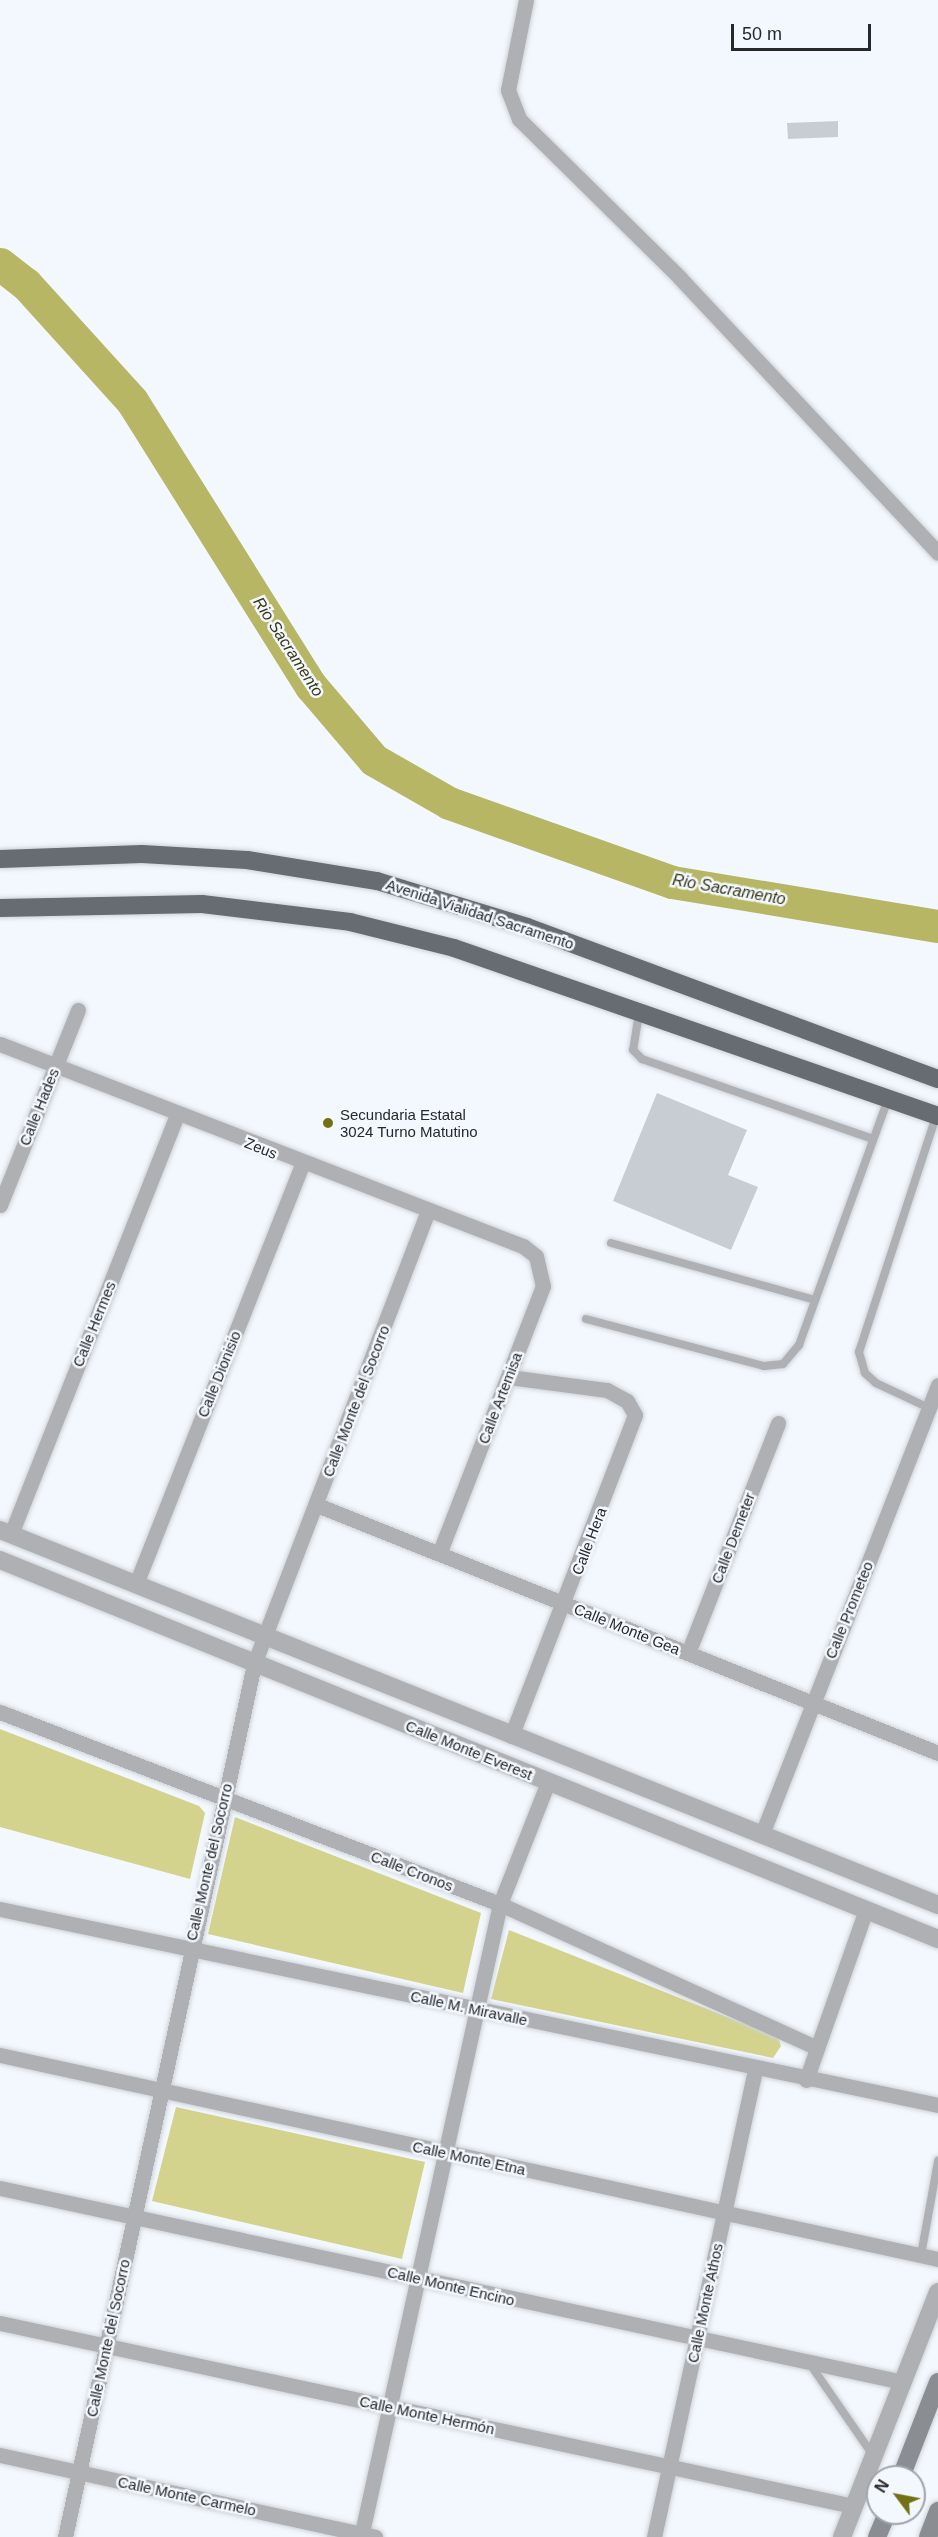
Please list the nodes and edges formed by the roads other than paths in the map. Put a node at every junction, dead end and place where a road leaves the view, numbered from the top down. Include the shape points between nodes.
1 (526, 0) edge
2 (938, 553) edge
3 (0, 859) edge
4 (0, 908) edge
5 (78, 1010) dead end
6 (639, 1013) junction
7 (0, 1044) edge
8 (56, 1066) junction
9 (938, 1079) edge
10 (888, 1099) junction
11 (177, 1114) junction
12 (937, 1115) edge
13 (873, 1139) junction
14 (302, 1164) junction
15 (0, 1205) edge
16 (428, 1210) junction
17 (611, 1242) dead end
18 (523, 1246) joint
19 (815, 1300) junction
20 (586, 1319) dead end
21 (509, 1377) junction
22 (938, 1385) edge
23 (933, 1410) edge
24 (778, 1423) dead end
25 (316, 1505) junction
26 (6, 1532) edge
27 (439, 1554) junction
28 (0, 1560) edge
29 (136, 1584) junction
30 (564, 1604) junction
31 (263, 1636) junction
32 (688, 1653) junction
33 (254, 1664) junction
34 (812, 1703) junction
35 (0, 1712) edge
36 (511, 1736) junction
37 (938, 1753) edge
38 (548, 1782) junction
39 (223, 1800) junction
40 (762, 1834) junction
41 (500, 1904) junction
42 (938, 1905) edge
43 (0, 1909) edge
44 (865, 1912) junction
45 (938, 1939) edge
46 (190, 1949) junction
47 (477, 2010) junction
48 (817, 2048) junction
49 (0, 2055) edge
50 (755, 2069) junction
51 (806, 2080) junction
52 (161, 2090) junction
53 (938, 2105) edge
54 (446, 2153) junction
55 (938, 2161) edge
56 (0, 2188) edge
57 (724, 2212) junction
58 (134, 2217) junction
59 (921, 2255) junction
60 (938, 2259) edge
61 (415, 2277) junction
62 (938, 2292) edge
63 (0, 2323) edge
64 (696, 2342) junction
65 (106, 2346) junction
66 (810, 2364) junction
67 (903, 2382) junction
68 (938, 2382) edge
69 (391, 2407) junction
70 (0, 2455) edge
71 (873, 2455) junction
72 (906, 2465) edge
73 (669, 2467) junction
74 (79, 2472) junction
75 (853, 2506) junction
76 (938, 2511) edge
77 (366, 2536) edge
78 (65, 2537) edge
79 (654, 2537) edge
80 (842, 2537) edge
81 (928, 2537) edge

1 - 2 street via 508,90 519,119 673,270
3 - 9 highway, Avenida Vialidad Sacramento via 109,854 235,859 377,880 527,927
4 - 6 highway via 202,904 310,914 454,948
5 - 8 street, Calle Hades
6 - 10 highway
6 - 13 lane via 633,1050 642,1059
7 - 8 street, Zeus
8 - 11 street, Zeus
8 - 15 street, Calle Hades
10 - 12 highway
10 - 13 lane
11 - 14 street, Zeus
11 - 26 street, Calle Hermes
12 - 23 lane via 859,1352 864,1373 876,1383
13 - 19 lane
14 - 16 street, Zeus
14 - 29 street, Calle Dionisio
16 - 18 street, Zeus
16 - 25 street, Calle Monte del Socorro
17 - 19 lane
18 - 21 street, Calle Artemisa via 542,1268 543,1286
19 - 20 lane via 799,1345 776,1366
21 - 27 street, Calle Artemisa
21 - 30 street, Calle Hera via 607,1390 627,1401 635,1422
22 - 23 street, Calle Prometeo
23 - 34 street, Calle Prometeo
24 - 32 street, Calle Demeter
25 - 27 street, Calle Monte Gea
25 - 31 street, Calle Monte del Socorro
26 - 29 street, Calle Monte Everest
27 - 30 street, Calle Monte Gea
28 - 33 street, Calle Monte Everest
29 - 31 street, Calle Monte Everest
30 - 32 street, Calle Monte Gea
30 - 36 street, Calle Hera
31 - 33 street, Calle Monte del Socorro
31 - 36 street, Calle Monte Everest
32 - 34 street, Calle Monte Gea
33 - 38 street, Calle Monte Everest
33 - 39 street, Calle Monte del Socorro
34 - 37 street, Calle Monte Gea
34 - 40 street, Calle Prometeo
35 - 39 street, Calle Cronos
36 - 40 street, Calle Monte Everest
38 - 41 street
38 - 44 street, Calle Monte Everest
39 - 41 street, Calle Cronos
39 - 46 street, Calle Monte del Socorro
40 - 42 street, Calle Monte Everest
41 - 47 street
41 - 48 street, Calle Cronos
43 - 46 street, Calle M. Miravalle
44 - 45 street, Calle Monte Everest
44 - 48 street
46 - 47 street, Calle M. Miravalle
46 - 52 street, Calle Monte del Socorro
47 - 50 street, Calle M. Miravalle
47 - 54 street
48 - 51 street
49 - 52 street, Calle Monte Etna
50 - 51 street, Calle M. Miravalle
50 - 57 street, Calle Monte Athos
51 - 53 street, Calle M. Miravalle
52 - 54 street, Calle Monte Etna
52 - 58 street, Calle Monte del Socorro
54 - 57 street, Calle Monte Etna
54 - 61 street
55 - 59 lane
56 - 58 street, Calle Monte Encino
57 - 59 street, Calle Monte Etna
57 - 64 street, Calle Monte Athos
58 - 61 street, Calle Monte Encino
58 - 65 street, Calle Monte del Socorro
59 - 60 street, Calle Monte Etna
61 - 64 street, Calle Monte Encino
61 - 69 street
62 - 67 street
63 - 65 street, Calle Monte Hermón
64 - 66 street, Calle Monte Encino
64 - 73 street, Calle Monte Athos
65 - 69 street, Calle Monte Hermón
65 - 74 street, Calle Monte del Socorro
66 - 67 street, Calle Monte Encino
66 - 71 lane
67 - 71 street
68 - 72 main road
69 - 73 street, Calle Monte Hermón
69 - 77 street
70 - 74 street, Calle Monte Carmelo
71 - 75 street
73 - 75 street, Calle Monte Hermón
73 - 79 street, Calle Monte Athos
74 - 77 street, Calle Monte Carmelo
74 - 78 street, Calle Monte del Socorro
75 - 80 street
76 - 81 main road

